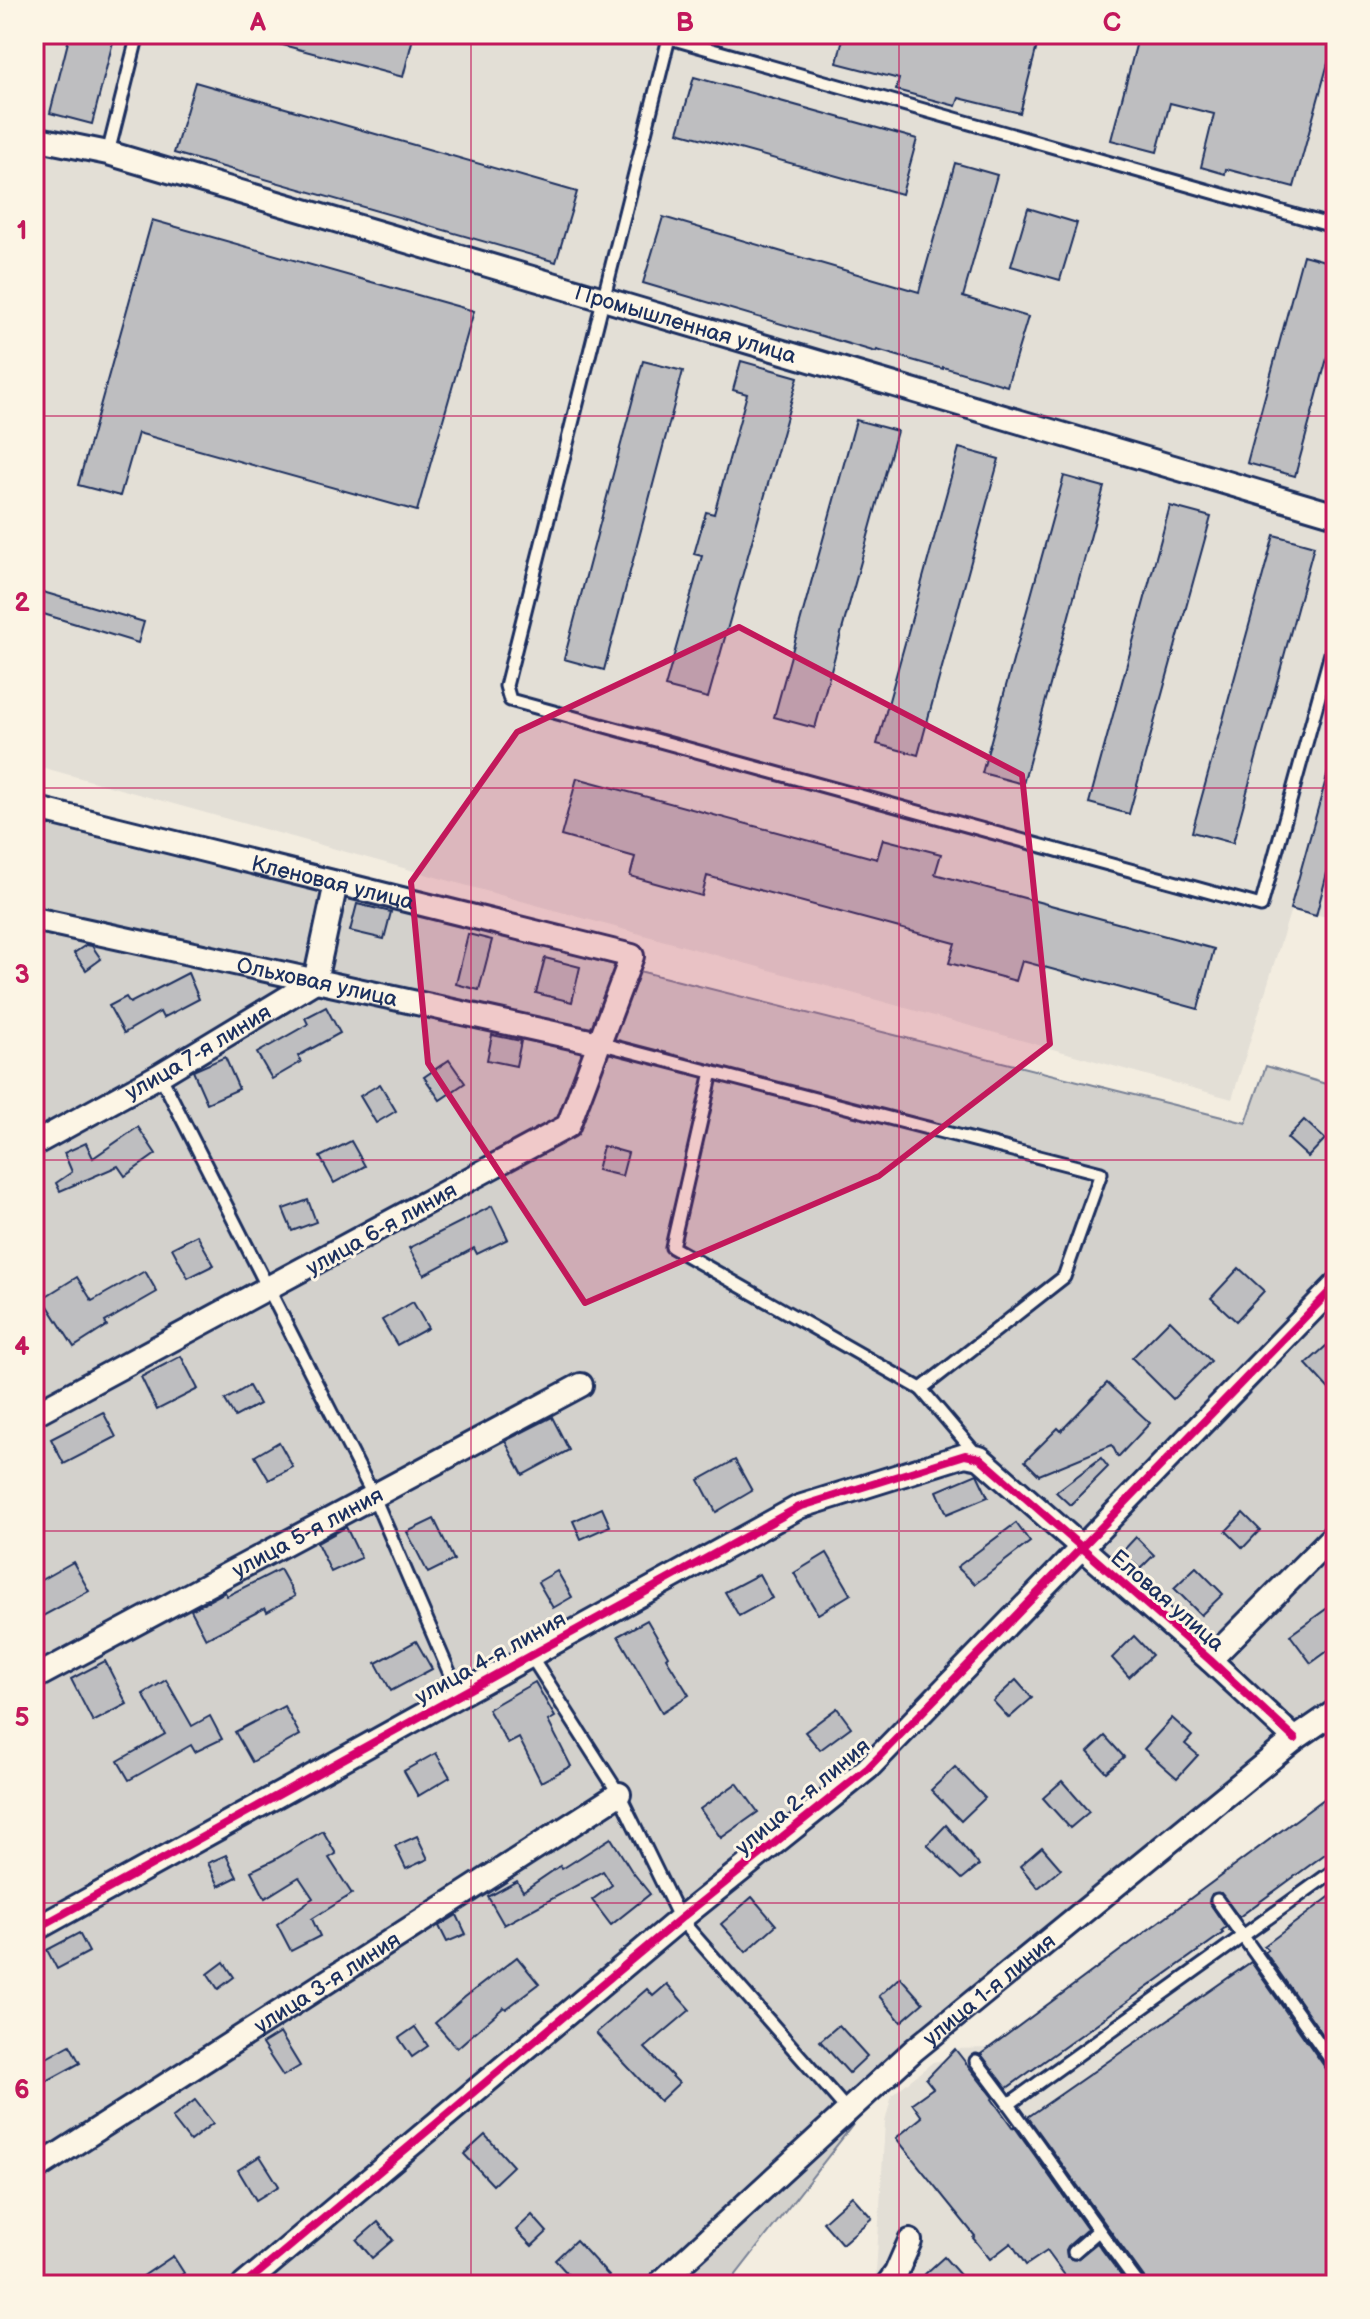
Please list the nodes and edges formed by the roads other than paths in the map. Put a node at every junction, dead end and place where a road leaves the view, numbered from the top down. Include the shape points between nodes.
1 (36, 34) edge
2 (138, 34) edge
3 (656, 34) edge
4 (669, 38) junction
5 (34, 40) edge
6 (34, 138) edge
7 (108, 153) junction
8 (1336, 227) edge
9 (603, 298) junction
10 (1336, 515) edge
11 (1336, 635) edge
12 (34, 808) edge
13 (336, 883) junction
14 (34, 919) edge
15 (632, 956) joint
16 (315, 981) junction
17 (599, 1043) junction
18 (712, 1072) junction
19 (160, 1075) junction
20 (34, 1144) edge
21 (1336, 1285) edge
22 (269, 1289) junction
23 (581, 1385) dead end
24 (921, 1389) junction
25 (34, 1414) edge
26 (980, 1458) junction
27 (373, 1495) junction
28 (1336, 1533) edge
29 (1080, 1547) junction
30 (531, 1656) junction
31 (1210, 1660) junction
32 (34, 1678) edge
33 (459, 1695) junction
34 (1336, 1711) edge
35 (1295, 1739) junction
36 (619, 1794) junction
37 (1336, 1869) edge
38 (1217, 1900) dead end
39 (680, 1919) junction
40 (34, 1930) edge
41 (1243, 1936) junction
42 (976, 2061) dead end
43 (1336, 2067) edge
44 (1009, 2104) junction
45 (847, 2110) junction
46 (34, 2170) edge
47 (1098, 2231) junction
48 (910, 2241) dead end
49 (1074, 2252) dead end
50 (244, 2285) edge
51 (658, 2285) edge
52 (887, 2285) edge
53 (1139, 2285) edge

1 - 5 lane
2 - 7 lane
3 - 4 lane
4 - 8 lane
4 - 9 lane
6 - 7 street, Промышленная улица
7 - 9 street, Промышленная улица
9 - 10 street, Промышленная улица
9 - 11 lane via 506,686 510,700 1261,906
12 - 13 street, Кленовая улица
13 - 15 street, Кленовая улица
13 - 16 street
14 - 16 street, Ольховая улица
15 - 17 street, улица 6-я линия
16 - 17 street, Ольховая улица
16 - 19 street, улица 7-я линия
17 - 18 lane
17 - 22 street, улица 6-я линия via 568,1126
18 - 24 lane via 672,1247
18 - 24 lane via 1101,1173 1064,1277
19 - 20 street, улица 7-я линия
19 - 22 lane
21 - 29 street, улица 2-я линия
22 - 25 street, улица 6-я линия
22 - 27 lane
23 - 27 street, улица 5-я линия
24 - 26 lane
26 - 29 street, Еловая улица
26 - 30 street, улица 4-я линия via 965,1455 799,1507
27 - 32 street, улица 5-я линия
27 - 33 lane
28 - 31 street
29 - 31 street, Еловая улица
29 - 39 street, улица 2-я линия via 868,1768
30 - 33 street, улица 4-я линия
30 - 36 lane
31 - 35 street, Еловая улица
33 - 40 street, улица 4-я линия
34 - 35 street, улица 1-я линия
35 - 45 street, улица 1-я линия
36 - 39 lane
36 - 46 street, улица 3-я линия
37 - 41 lane
38 - 41 lane
39 - 45 lane
39 - 50 street, улица 2-я линия
41 - 43 lane
41 - 44 lane
42 - 44 lane
44 - 47 lane
45 - 51 street, улица 1-я линия
47 - 49 lane
47 - 53 lane
48 - 52 street

